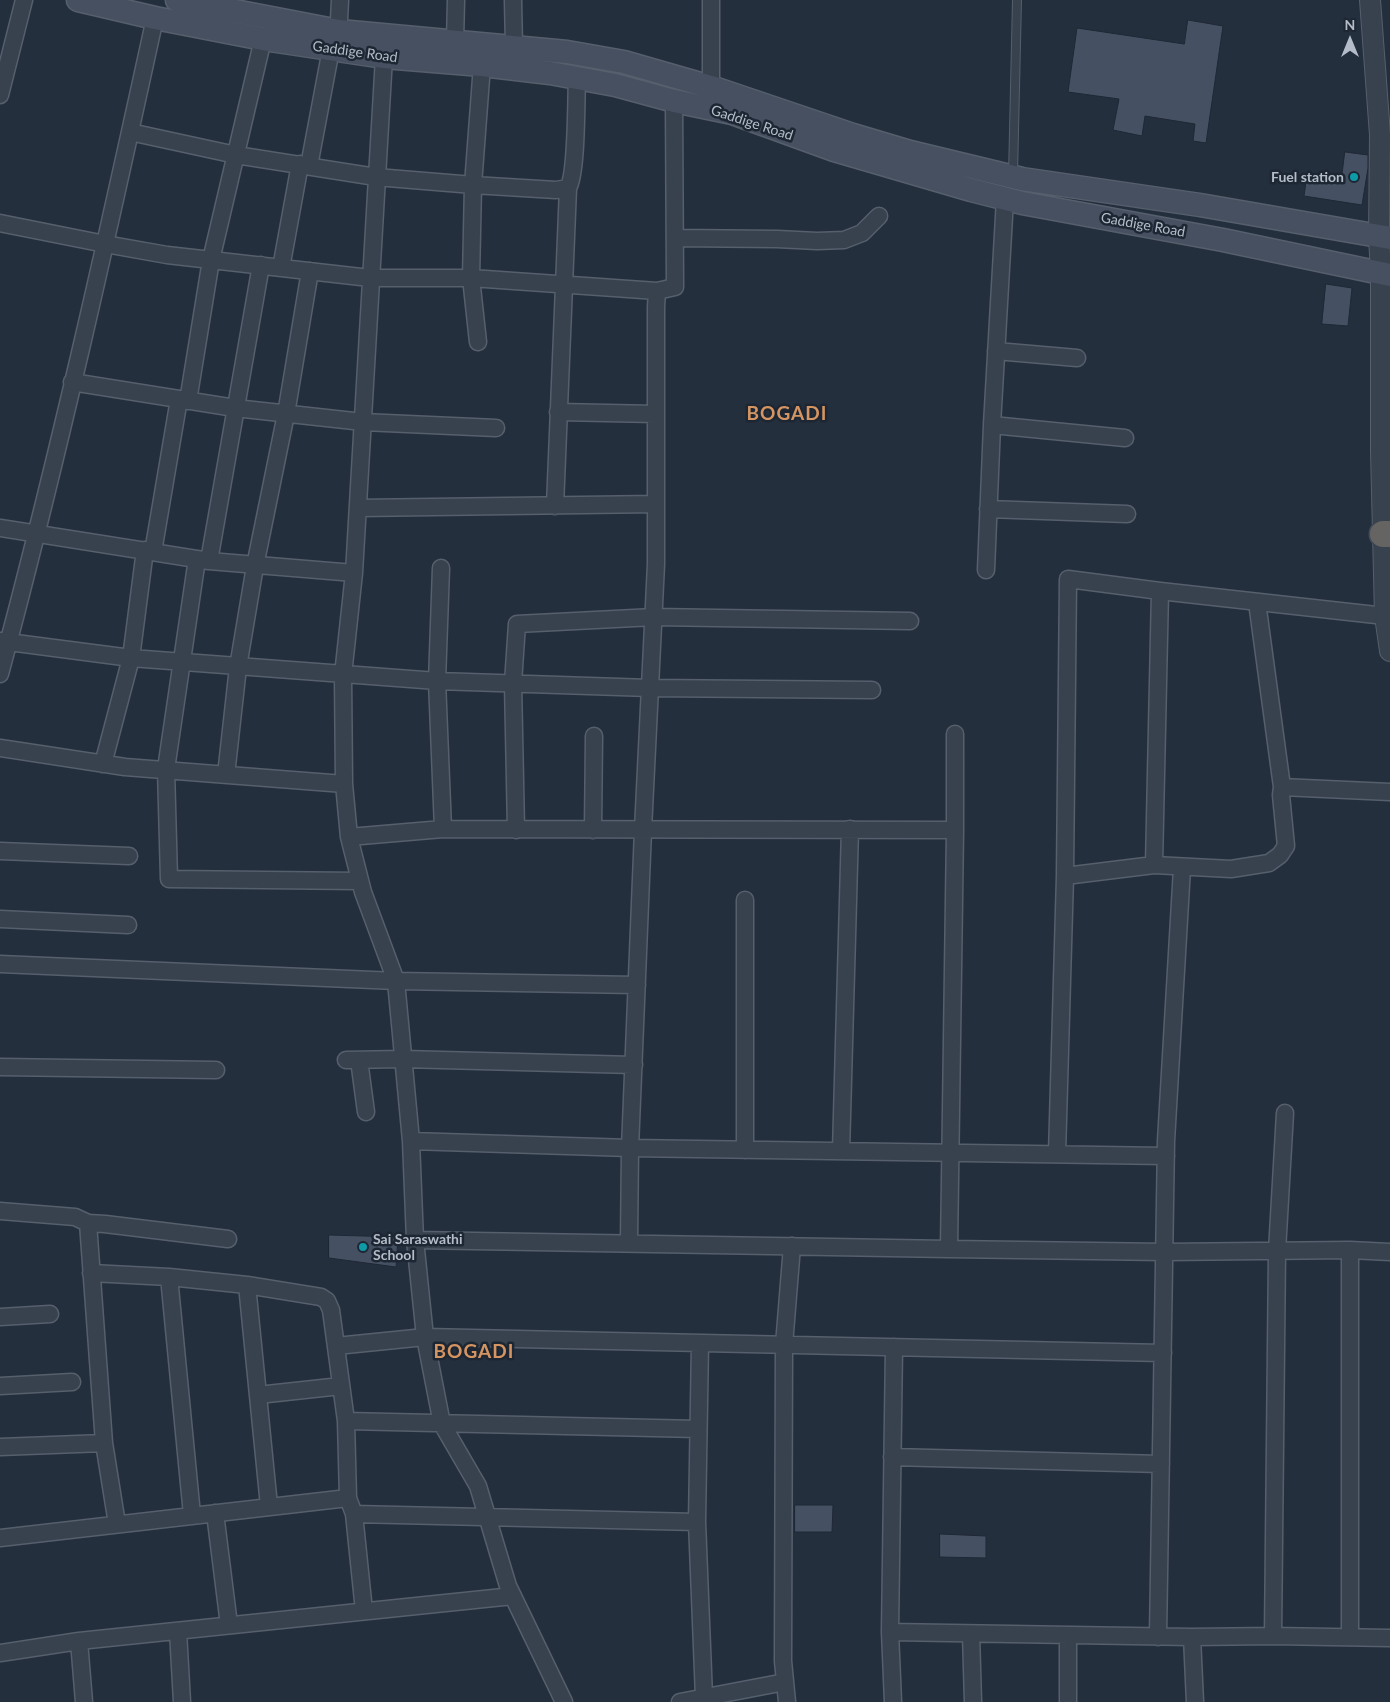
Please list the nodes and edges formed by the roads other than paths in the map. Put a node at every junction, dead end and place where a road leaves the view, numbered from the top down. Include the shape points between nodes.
1 (24, 0) edge
2 (78, 0) edge
3 (177, 0) edge
4 (340, 0) edge
5 (456, 0) edge
6 (513, 0) edge
7 (711, 0) edge
8 (1017, 0) edge
9 (1370, 0) edge
10 (155, 18) junction
11 (263, 39) junction
12 (455, 42) junction
13 (336, 43) junction
14 (514, 47) junction
15 (384, 57) junction
16 (482, 65) junction
17 (577, 78) junction
18 (711, 87) junction
19 (0, 95) edge
20 (674, 101) junction
21 (130, 132) junction
22 (236, 156) junction
23 (304, 165) junction
24 (376, 177) junction
25 (1013, 177) junction
26 (473, 186) junction
27 (568, 188) junction
28 (1005, 198) junction
29 (879, 216) dead end
30 (0, 223) edge
31 (1385, 237) edge
32 (675, 238) junction
33 (105, 244) junction
34 (211, 260) junction
35 (262, 266) junction
36 (280, 268) junction
37 (310, 271) junction
38 (1386, 274) edge
39 (370, 278) junction
40 (471, 278) junction
41 (564, 285) junction
42 (657, 291) junction
43 (478, 342) dead end
44 (996, 351) junction
45 (1077, 358) dead end
46 (72, 382) junction
47 (183, 400) junction
48 (235, 408) junction
49 (558, 412) junction
50 (286, 414) junction
51 (656, 414) junction
52 (363, 422) junction
53 (992, 426) junction
54 (496, 428) dead end
55 (1125, 438) dead end
56 (656, 504) junction
57 (556, 506) junction
58 (358, 508) junction
59 (988, 509) junction
60 (1127, 514) dead end
61 (0, 528) edge
62 (36, 533) junction
63 (1386, 534) edge
64 (149, 551) junction
65 (203, 560) junction
66 (256, 566) junction
67 (441, 568) dead end
68 (986, 570) dead end
69 (354, 574) junction
70 (1160, 591) junction
71 (1257, 602) junction
72 (1384, 616) junction
73 (654, 617) junction
74 (910, 621) dead end
75 (4, 641) edge
76 (1390, 651) edge
77 (131, 658) junction
78 (182, 662) junction
79 (238, 667) junction
80 (0, 674) edge
81 (343, 675) junction
82 (437, 681) junction
83 (513, 683) junction
84 (650, 688) junction
85 (872, 690) dead end
86 (955, 734) dead end
87 (594, 736) dead end
88 (0, 748) edge
89 (103, 764) junction
90 (166, 769) junction
91 (226, 775) junction
92 (344, 784) junction
93 (1282, 787) junction
94 (1390, 792) edge
95 (443, 829) junction
96 (850, 829) junction
97 (516, 830) junction
98 (593, 830) junction
99 (643, 830) junction
100 (955, 830) junction
101 (349, 837) junction
102 (0, 851) edge
103 (129, 856) dead end
104 (1154, 866) junction
105 (1182, 868) junction
106 (1065, 876) junction
107 (360, 881) junction
108 (745, 900) dead end
109 (0, 919) edge
110 (128, 925) dead end
111 (0, 964) edge
112 (396, 981) junction
113 (637, 985) junction
114 (403, 1059) junction
115 (634, 1065) junction
116 (0, 1067) edge
117 (216, 1070) dead end
118 (366, 1112) dead end
119 (1285, 1113) dead end
120 (411, 1141) junction
121 (630, 1148) junction
122 (745, 1150) junction
123 (841, 1151) junction
124 (952, 1154) junction
125 (1057, 1154) junction
126 (1166, 1156) junction
127 (0, 1211) edge
128 (88, 1223) junction
129 (228, 1239) dead end
130 (415, 1240) junction
131 (629, 1243) junction
132 (792, 1246) junction
133 (949, 1249) junction
134 (1350, 1250) junction
135 (1277, 1251) junction
136 (1164, 1252) junction
137 (1390, 1252) edge
138 (91, 1273) junction
139 (169, 1277) junction
140 (247, 1284) junction
141 (50, 1314) dead end
142 (0, 1317) edge
143 (424, 1337) junction
144 (700, 1343) junction
145 (784, 1345) junction
146 (336, 1346) junction
147 (894, 1347) junction
148 (1163, 1353) junction
149 (72, 1382) dead end
150 (0, 1386) edge
151 (341, 1386) junction
152 (258, 1395) junction
153 (346, 1421) junction
154 (442, 1424) junction
155 (698, 1429) junction
156 (104, 1443) junction
157 (0, 1447) edge
158 (892, 1457) junction
159 (1161, 1464) junction
160 (348, 1498) junction
161 (269, 1506) junction
162 (215, 1513) junction
163 (354, 1514) junction
164 (192, 1516) junction
165 (488, 1518) junction
166 (697, 1522) junction
167 (117, 1524) junction
168 (0, 1538) edge
169 (513, 1596) junction
170 (364, 1611) junction
171 (228, 1626) junction
172 (178, 1630) junction
173 (890, 1632) junction
174 (971, 1634) junction
175 (1068, 1635) junction
176 (1273, 1636) junction
177 (1158, 1637) junction
178 (1192, 1638) junction
179 (1350, 1638) junction
180 (1390, 1638) edge
181 (79, 1641) junction
182 (0, 1652) edge
183 (785, 1682) junction
184 (704, 1698) junction
185 (84, 1702) edge
186 (182, 1702) edge
187 (564, 1702) edge
188 (680, 1702) edge
189 (787, 1702) edge
190 (893, 1702) edge
191 (973, 1702) edge
192 (1068, 1702) edge
193 (1195, 1702) edge

1 - 19 street
2 - 10 main road, Gaddige Road
3 - 13 main road, Gaddige Road
4 - 13 street
5 - 12 street
6 - 14 street
7 - 18 street
8 - 25 lane
9 - 31 street
10 - 11 main road, Gaddige Road
10 - 21 street
11 - 13 main road, Gaddige Road
11 - 22 street
12 - 13 main road, Gaddige Road
12 - 14 main road, Gaddige Road
13 - 15 main road, Gaddige Road
13 - 23 street
14 - 18 main road, Gaddige Road via 624,62
15 - 16 main road, Gaddige Road
15 - 24 street
16 - 17 main road, Gaddige Road
16 - 26 street
17 - 20 main road, Gaddige Road via 615,84
17 - 27 street via 574,167
18 - 25 main road, Gaddige Road via 852,135
20 - 28 main road, Gaddige Road via 732,113 834,150
20 - 32 street
21 - 22 street
21 - 33 street
22 - 23 street
22 - 34 street
23 - 24 street
23 - 36 street
24 - 26 street
24 - 39 street
25 - 31 main road, Gaddige Road
26 - 27 street
26 - 40 street
27 - 41 street
28 - 38 main road, Gaddige Road
28 - 44 street
29 - 32 street via 862,233 844,240
30 - 33 street
31 - 38 street
32 - 42 street via 675,287
33 - 34 street
33 - 46 street
34 - 35 street
34 - 47 street
35 - 36 street
35 - 48 street
36 - 37 street
37 - 39 street
37 - 50 street
38 - 63 street
39 - 40 street
39 - 52 street
40 - 41 street
40 - 43 street
41 - 42 street
41 - 49 street
42 - 51 street
44 - 45 street
44 - 53 street
46 - 47 street
46 - 62 street
47 - 48 street
47 - 64 street
48 - 50 street
48 - 65 street
49 - 51 street
49 - 57 street
50 - 52 street
50 - 66 street
51 - 56 street
52 - 54 street
52 - 58 street
53 - 55 street
53 - 59 street
56 - 57 street
56 - 73 street
57 - 58 street
58 - 69 street
59 - 60 street
59 - 68 street
61 - 62 street
62 - 64 street
62 - 75 street
63 - 72 street
64 - 65 street
64 - 77 street
65 - 66 street
65 - 78 street
66 - 69 street
66 - 79 street
67 - 82 street
69 - 81 street
70 - 71 street
70 - 104 street
70 - 106 street via 1068,579
71 - 72 street
71 - 93 street
72 - 76 street
73 - 74 street
73 - 83 street via 517,624
73 - 84 street
75 - 77 street
75 - 80 street
77 - 78 street
77 - 89 street
78 - 79 street
78 - 90 street
79 - 81 street
79 - 91 street
81 - 82 street
81 - 92 street
82 - 83 street
82 - 95 street
83 - 84 street
83 - 97 street
84 - 85 street
84 - 99 street
86 - 100 street
87 - 98 street
88 - 89 street
89 - 90 street
90 - 91 street
90 - 107 street via 169,879
91 - 92 street
92 - 101 street
93 - 94 street
93 - 105 street via 1286,846 1280,855 1269,863 1231,869
95 - 97 street
95 - 101 street
96 - 99 street
96 - 100 street
96 - 123 street
97 - 98 street
98 - 99 street
99 - 113 street
100 - 124 street
101 - 107 street
102 - 103 street
104 - 105 street
104 - 106 street
105 - 126 street
106 - 125 street
107 - 112 street
108 - 122 street
109 - 110 street
111 - 112 street
112 - 113 street
112 - 114 street
113 - 115 street
114 - 115 street
114 - 118 street via 352,1060
114 - 120 street
115 - 121 street
116 - 117 street
119 - 135 street
120 - 121 street
120 - 130 street
121 - 122 street
121 - 131 street
122 - 123 street
123 - 124 street
124 - 125 street
124 - 133 street
125 - 126 street
126 - 136 street
127 - 128 street via 75,1217
128 - 129 street
128 - 138 street
130 - 131 street
130 - 143 street
131 - 132 street
132 - 133 street
132 - 145 street
133 - 136 street
134 - 135 street
134 - 137 street
134 - 179 street
135 - 136 street
135 - 176 street
136 - 148 street
138 - 139 street
138 - 156 street
139 - 140 street
139 - 164 street
140 - 146 street via 321,1297 327,1301
140 - 152 street
141 - 142 street
143 - 144 street
143 - 146 street
143 - 154 street
144 - 145 street
144 - 155 street
145 - 147 street
145 - 183 street
146 - 151 street
147 - 148 street
147 - 158 street
148 - 159 street
149 - 150 street
151 - 152 street
151 - 153 street
152 - 161 street
153 - 154 street
153 - 160 street
154 - 155 street
154 - 165 street via 478,1486
155 - 166 street
156 - 157 street
156 - 167 street
158 - 159 street
158 - 173 street
159 - 177 street
160 - 161 street
160 - 163 street
161 - 162 street
162 - 164 street
162 - 171 street
163 - 165 street
163 - 170 street
164 - 167 street
165 - 166 street
165 - 169 street
166 - 184 street
167 - 168 street
169 - 170 street
169 - 187 street
170 - 171 street
171 - 172 street
172 - 181 street
172 - 186 street
173 - 174 street
173 - 190 street
174 - 175 street
174 - 191 street
175 - 177 street
175 - 192 street
176 - 178 street
176 - 179 street
177 - 178 street
178 - 193 street
179 - 180 street
181 - 182 street
181 - 185 street
183 - 184 street
183 - 189 street
184 - 188 street

